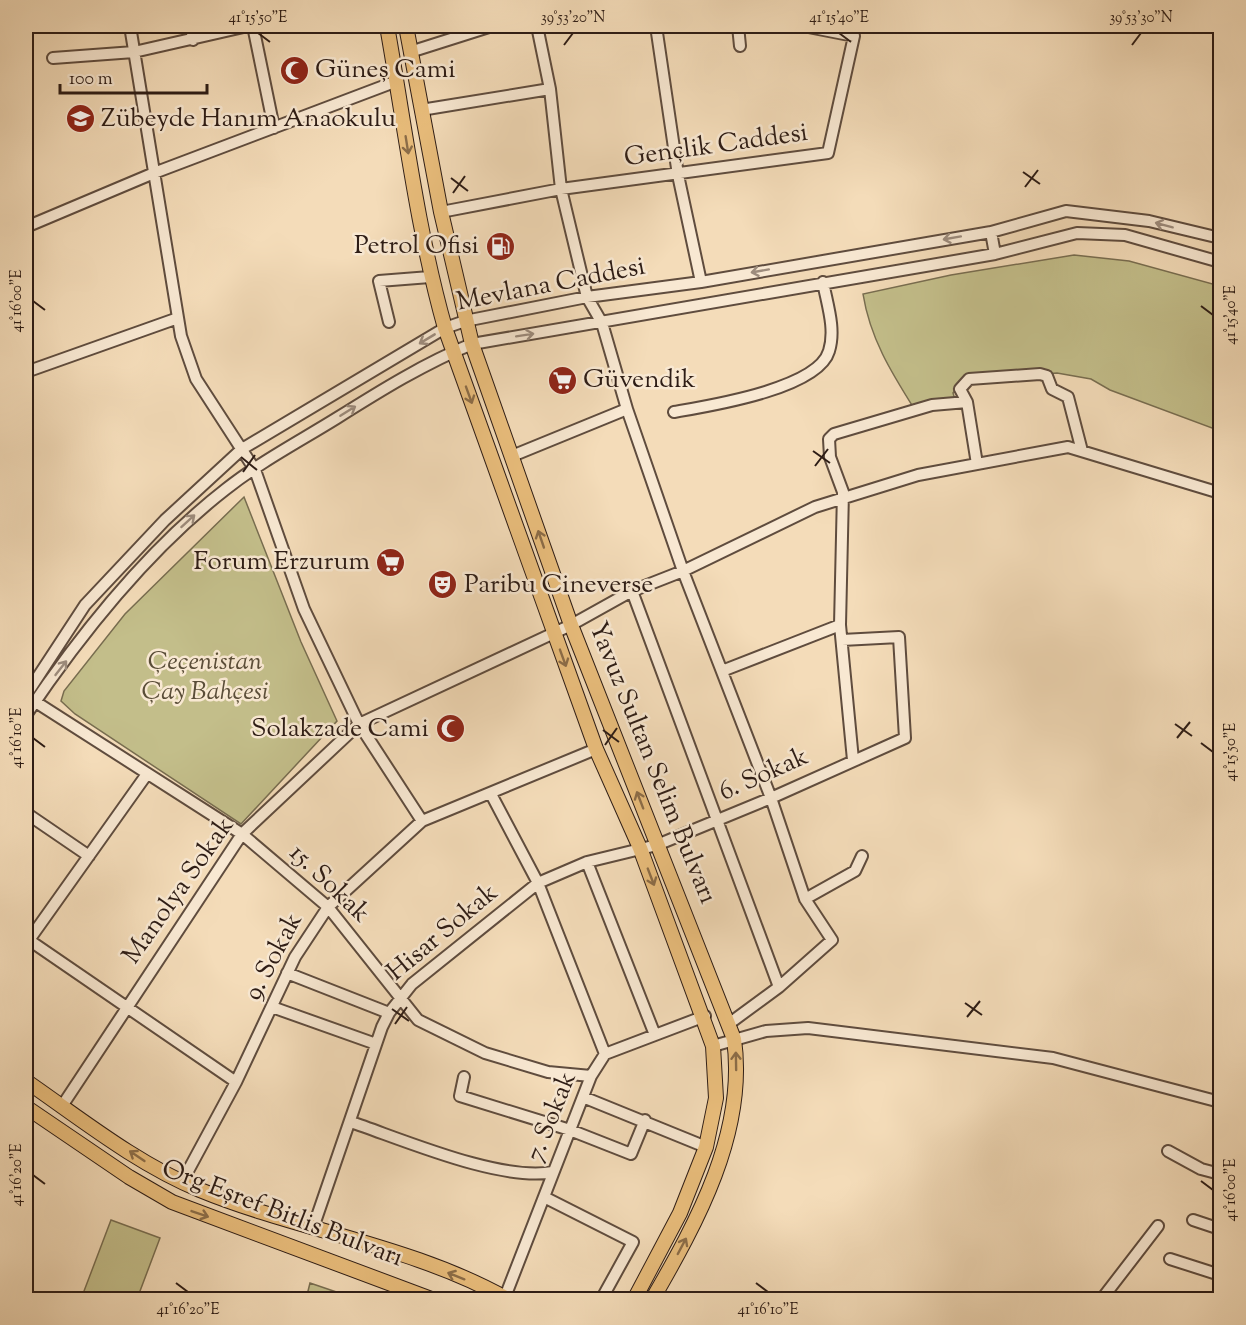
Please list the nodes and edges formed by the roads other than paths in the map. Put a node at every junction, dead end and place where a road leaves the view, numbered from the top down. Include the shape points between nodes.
1 (130, 26) edge
2 (191, 26) edge
3 (248, 26) edge
4 (253, 26) edge
5 (387, 26) edge
6 (406, 26) edge
7 (490, 26) edge
8 (537, 26) edge
9 (656, 26) edge
10 (738, 26) edge
11 (803, 26) edge
12 (193, 40) junction
13 (740, 46) dead end
14 (134, 52) junction
15 (410, 52) junction
16 (53, 58) dead end
17 (397, 81) junction
18 (550, 89) junction
19 (422, 110) junction
20 (274, 128) junction
21 (154, 173) junction
22 (678, 175) junction
23 (561, 189) junction
24 (441, 212) junction
25 (26, 227) edge
26 (991, 232) junction
27 (1221, 238) edge
28 (995, 254) junction
29 (1221, 262) edge
30 (430, 277) junction
31 (701, 282) junction
32 (823, 282) junction
33 (587, 297) junction
34 (178, 318) junction
35 (465, 321) junction
36 (389, 322) dead end
37 (602, 323) junction
38 (445, 328) junction
39 (472, 344) junction
40 (454, 351) junction
41 (26, 372) edge
42 (967, 402) junction
43 (627, 409) junction
44 (674, 412) dead end
45 (242, 449) junction
46 (1082, 451) junction
47 (512, 456) junction
48 (977, 464) junction
49 (255, 470) junction
50 (1221, 493) edge
51 (841, 499) junction
52 (683, 571) junction
53 (632, 591) junction
54 (572, 625) junction
55 (840, 625) junction
56 (554, 634) junction
57 (842, 640) junction
58 (722, 671) junction
59 (29, 697) edge
60 (26, 715) edge
61 (359, 724) junction
62 (596, 749) junction
63 (853, 760) junction
64 (147, 774) junction
65 (492, 794) junction
66 (771, 798) junction
67 (26, 813) edge
68 (716, 820) junction
69 (422, 821) junction
70 (242, 834) junction
71 (657, 845) junction
72 (640, 849) junction
73 (89, 856) junction
74 (862, 856) dead end
75 (587, 862) junction
76 (538, 883) junction
77 (805, 899) junction
78 (328, 907) junction
79 (27, 939) edge
80 (287, 973) junction
81 (779, 987) junction
82 (400, 996) junction
83 (126, 1007) junction
84 (272, 1007) junction
85 (389, 1013) junction
86 (705, 1017) junction
87 (730, 1023) junction
88 (655, 1035) junction
89 (734, 1039) junction
90 (376, 1044) junction
91 (713, 1046) junction
92 (605, 1054) junction
93 (464, 1077) dead end
94 (591, 1077) junction
95 (26, 1081) edge
96 (236, 1082) junction
97 (583, 1097) junction
98 (1221, 1102) edge
99 (62, 1106) junction
100 (26, 1107) edge
101 (645, 1120) junction
102 (351, 1122) junction
103 (570, 1130) junction
104 (706, 1147) junction
105 (1168, 1151) dead end
106 (553, 1172) junction
107 (1221, 1174) edge
108 (182, 1182) junction
109 (544, 1197) junction
110 (1193, 1220) dead end
111 (1158, 1227) dead end
112 (313, 1228) junction
113 (1221, 1229) edge
114 (1170, 1259) dead end
115 (1221, 1275) edge
116 (507, 1298) edge
117 (434, 1299) edge
118 (601, 1299) edge
119 (634, 1299) edge
120 (653, 1299) edge
121 (1101, 1299) edge

1 - 14 street
2 - 12 street
3 - 12 street
4 - 20 street
5 - 17 main road, Yavuz Sultan Selim Bulvarı
6 - 15 main road, Yavuz Sultan Selim Bulvarı
7 - 15 street
8 - 18 street
9 - 22 street
10 - 13 street
11 - 22 street, Gençlik Caddesi via 854,36 828,153
12 - 14 street
14 - 16 street
14 - 21 street
15 - 19 main road, Yavuz Sultan Selim Bulvarı
17 - 20 street
17 -> 30 main road, Yavuz Sultan Selim Bulvarı
18 - 19 street
18 - 23 street
19 - 24 main road, Yavuz Sultan Selim Bulvarı
20 - 21 street
21 - 25 street
21 - 34 street
22 - 23 street, Gençlik Caddesi
22 - 31 street
23 - 24 street, Gençlik Caddesi
23 - 33 street
24 - 35 main road, Yavuz Sultan Selim Bulvarı
27 -> 26 street, Mevlana Caddesi via 1149,221 1066,211
26 - 28 street
26 -> 31 street, Mevlana Caddesi
28 - 29 street, Mevlana Caddesi via 1077,232 1125,235
28 - 32 street, Mevlana Caddesi
30 - 36 street via 379,281
30 - 38 main road, Yavuz Sultan Selim Bulvarı
31 - 33 street, Mevlana Caddesi
32 - 37 street, Mevlana Caddesi
32 - 44 street via 831,342 829,353 819,366 750,398
33 - 35 street, Mevlana Caddesi
33 - 37 street
34 - 41 street
34 - 45 street via 196,379
35 - 38 street, Mevlana Caddesi
35 - 39 main road, Yavuz Sultan Selim Bulvarı
39 -> 37 street, Mevlana Caddesi
37 - 43 street
38 - 40 main road, Yavuz Sultan Selim Bulvarı
38 -> 45 street, Mevlana Caddesi
39 - 40 street, Mevlana Caddesi
39 - 47 main road, Yavuz Sultan Selim Bulvarı
49 -> 40 street, Mevlana Caddesi
40 -> 56 main road, Yavuz Sultan Selim Bulvarı
42 - 46 street via 960,389 969,379 1047,376 1053,389 1068,397
42 - 48 street
42 - 51 street via 932,405 834,434 829,439 830,457 840,480
43 - 47 street
43 - 52 street
45 - 49 street
45 - 59 street, Mevlana Caddesi via 165,520 85,605
46 - 48 street, Manolya Sokak via 1068,447
46 - 50 street, Manolya Sokak
54 -> 47 main road, Yavuz Sultan Selim Bulvarı
48 - 51 street, Manolya Sokak via 918,475
59 -> 49 street, Mevlana Caddesi via 132,577 185,523
49 - 61 street via 304,609
51 - 52 street, Manolya Sokak via 815,507
51 - 55 street
52 - 53 street, Manolya Sokak
52 - 58 street
53 - 54 street, Manolya Sokak
53 - 68 street
54 - 56 street, Manolya Sokak
71 -> 54 main road, Yavuz Sultan Selim Bulvarı
55 - 57 street
55 - 58 street
56 - 61 street, Manolya Sokak
56 -> 62 main road, Yavuz Sultan Selim Bulvarı
57 - 63 street
57 - 63 street, 6. Sokak via 899,637 905,738
58 - 66 street
59 - 60 street, Mevlana Caddesi
59 - 64 street, 15. Sokak
61 - 69 street
61 - 70 street, Manolya Sokak
62 - 65 street, 9. Sokak
62 - 72 main road, Yavuz Sultan Selim Bulvarı
63 - 66 street, 6. Sokak
64 - 70 street, 15. Sokak
64 - 73 street
65 - 69 street, 9. Sokak
65 - 76 street
66 - 68 street, 6. Sokak
66 - 77 street
67 - 73 street
68 - 71 street, 6. Sokak
68 - 81 street
69 - 78 street, 9. Sokak
70 - 78 street, 15. Sokak
70 - 83 street, Manolya Sokak
71 - 72 street, 6. Sokak
71 - 87 main road, Yavuz Sultan Selim Bulvarı
72 - 75 street, Hisar Sokak
72 -> 86 main road, Yavuz Sultan Selim Bulvarı
73 - 79 street
74 - 77 street via 855,871
75 - 76 street, Hisar Sokak
75 - 88 street
76 - 82 street, Hisar Sokak
76 - 92 street
77 - 81 street via 832,940
78 - 80 street, 9. Sokak
78 - 82 street, 15. Sokak
79 - 83 street
80 - 84 street, 9. Sokak
80 - 85 street
81 - 87 street
82 - 85 street, Hisar Sokak
82 - 94 street, 15. Sokak via 418,1020 485,1053 548,1072
83 - 96 street
83 - 99 street, Manolya Sokak
84 - 90 street
84 - 96 street, 9. Sokak
85 - 90 street, Hisar Sokak
86 - 88 street, 7. Sokak
86 - 91 main road, Yavuz Sultan Selim Bulvarı
87 - 89 main road, Yavuz Sultan Selim Bulvarı
88 - 92 street, 7. Sokak
89 - 91 street
89 - 98 street via 766,1031 808,1028 979,1048 1053,1058
120 -> 89 main road, Yavuz Sultan Selim Bulvarı via 697,1215 726,1140 736,1079
90 - 102 street, Hisar Sokak
91 - 104 main road, Yavuz Sultan Selim Bulvarı via 716,1098
92 - 94 street, 7. Sokak
93 - 103 street via 460,1096
94 - 97 street, 7. Sokak
95 - 99 main road
96 - 108 street, 9. Sokak
97 - 101 street
97 - 103 street, 7. Sokak
108 -> 99 main road
100 -> 117 main road, Org Eşref Bitlis Bulvarı via 172,1202
101 - 103 street via 631,1154
101 - 104 street
102 - 106 street via 490,1168 535,1176
102 - 112 street, Hisar Sokak
103 - 106 street, 7. Sokak
104 - 119 main road, Yavuz Sultan Selim Bulvarı via 680,1213
105 - 107 street via 1201,1169
106 - 109 street, 7. Sokak
108 - 112 main road
109 - 116 street, 7. Sokak
109 - 118 street via 633,1242
110 - 113 street
111 - 121 street
116 -> 112 main road via 449,1273
114 - 115 street

